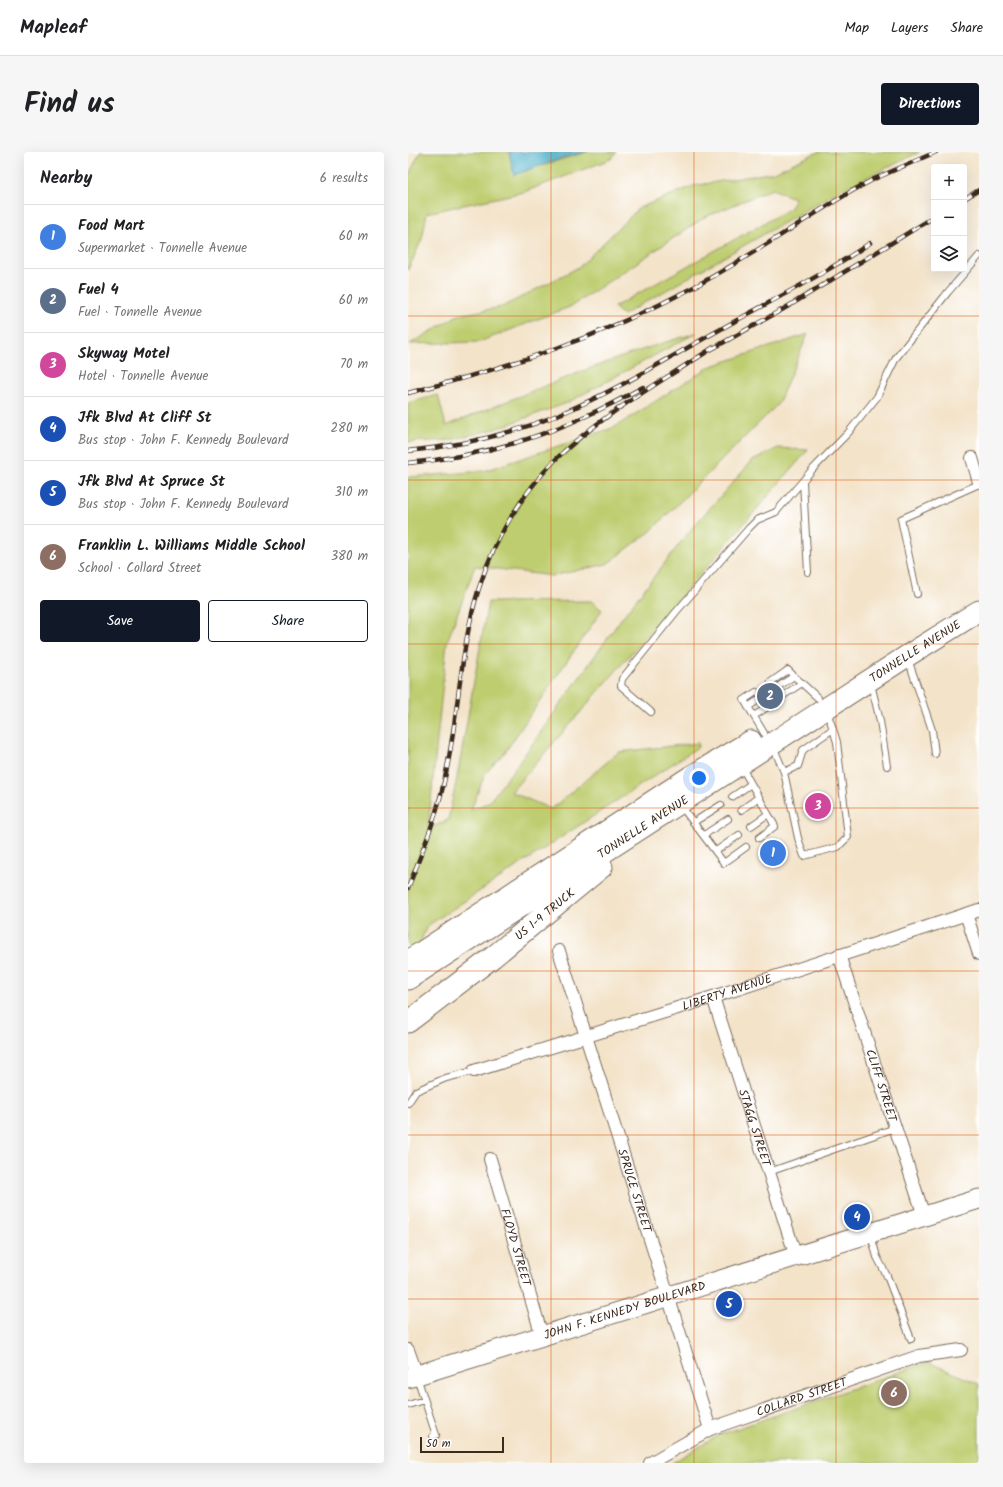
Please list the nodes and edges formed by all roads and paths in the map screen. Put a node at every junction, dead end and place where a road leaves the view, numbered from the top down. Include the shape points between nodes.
1 (979, 256) edge
2 (972, 458) dead end
3 (803, 482) junction
4 (979, 483) edge
5 (808, 572) dead end
6 (917, 594) dead end
7 (979, 608) edge
8 (907, 656) junction
9 (794, 676) junction
10 (870, 680) junction
11 (771, 682) dead end
12 (802, 683) junction
13 (775, 689) dead end
14 (756, 692) dead end
15 (781, 697) dead end
16 (760, 699) dead end
17 (822, 703) junction
18 (748, 707) junction
19 (766, 708) dead end
20 (651, 712) dead end
21 (833, 729) junction
22 (763, 731) junction
23 (935, 754) dead end
24 (741, 765) junction
25 (887, 766) dead end
26 (784, 772) junction
27 (751, 784) junction
28 (732, 797) dead end
29 (758, 797) junction
30 (680, 804) junction
31 (721, 805) dead end
32 (741, 810) dead end
33 (768, 814) junction
34 (728, 818) dead end
35 (694, 822) junction
36 (752, 826) dead end
37 (704, 835) junction
38 (739, 835) dead end
39 (759, 838) dead end
40 (746, 847) dead end
41 (716, 851) junction
42 (979, 910) edge
43 (966, 914) junction
44 (559, 951) dead end
45 (979, 954) edge
46 (840, 955) junction
47 (412, 967) edge
48 (713, 997) junction
49 (408, 1022) edge
50 (586, 1035) junction
51 (474, 1071) joint
52 (408, 1103) edge
53 (895, 1128) junction
54 (490, 1159) dead end
55 (769, 1172) junction
56 (979, 1199) edge
57 (924, 1216) junction
58 (871, 1233) junction
59 (796, 1257) junction
60 (669, 1297) junction
61 (542, 1336) junction
62 (911, 1338) dead end
63 (408, 1350) edge
64 (961, 1350) dead end
65 (412, 1377) edge
66 (424, 1400) junction
67 (408, 1405) edge
68 (710, 1429) junction
69 (433, 1436) dead end
70 (650, 1463) edge

1 - 3 lane via 896,358 877,397
2 - 4 street
3 - 5 lane
3 - 20 lane via 776,512 757,520 749,528 622,679 621,686
4 - 6 lane via 900,519
7 - 8 highway, TONNELLE AVENUE
7 - 17 highway, TONNELLE AVENUE
8 - 10 highway, TONNELLE AVENUE
8 - 23 lane via 932,730
9 - 11 lane via 788,670
9 - 12 lane
9 - 13 lane
10 - 17 highway, TONNELLE AVENUE
10 - 25 lane
12 - 15 lane
12 - 17 lane
14 - 18 lane via 744,700
16 - 18 lane
17 - 21 lane
17 - 22 highway, TONNELLE AVENUE
18 - 22 lane
19 - 22 lane
21 - 26 lane via 803,750 798,766
21 - 26 lane via 837,742 848,837 838,847 804,856
22 - 24 highway, TONNELLE AVENUE
22 - 26 lane
22 - 47 highway, TONNELLE AVENUE via 690,777
24 - 27 lane
24 - 30 highway, TONNELLE AVENUE
27 - 28 lane
27 - 29 lane
29 - 32 lane
29 - 33 lane
30 - 35 lane
30 - 47 highway, TONNELLE AVENUE
30 - 49 highway, US 1-9 TRUCK
31 - 35 lane
33 - 36 lane
33 - 39 lane via 775,826
34 - 37 lane
35 - 37 lane
37 - 41 lane
38 - 41 lane
40 - 41 lane via 724,863
42 - 43 street, LIBERTY AVENUE
43 - 45 street
43 - 46 street, LIBERTY AVENUE
44 - 50 street, SPRUCE STREET
46 - 48 street, LIBERTY AVENUE
46 - 53 street, CLIFF STREET
48 - 50 street, LIBERTY AVENUE
48 - 55 street, STAGG STREET
50 - 51 street, LIBERTY AVENUE
50 - 60 street, SPRUCE STREET
51 - 52 lane via 446,1078 416,1091
53 - 55 lane
53 - 57 street, CLIFF STREET
54 - 61 street, FLOYD STREET
55 - 59 street, STAGG STREET
56 - 57 main road, JOHN F. KENNEDY BOULEVARD
57 - 58 main road, JOHN F. KENNEDY BOULEVARD
58 - 59 main road, JOHN F. KENNEDY BOULEVARD
58 - 62 lane via 877,1257
59 - 60 main road, JOHN F. KENNEDY BOULEVARD
60 - 61 main road, JOHN F. KENNEDY BOULEVARD
60 - 68 street, SPRUCE STREET
61 - 65 main road, JOHN F. KENNEDY BOULEVARD
63 - 65 street
64 - 68 street, COLLARD STREET via 919,1356
65 - 66 lane
66 - 67 lane
66 - 69 lane via 436,1435
68 - 70 street, COLLARD STREET

